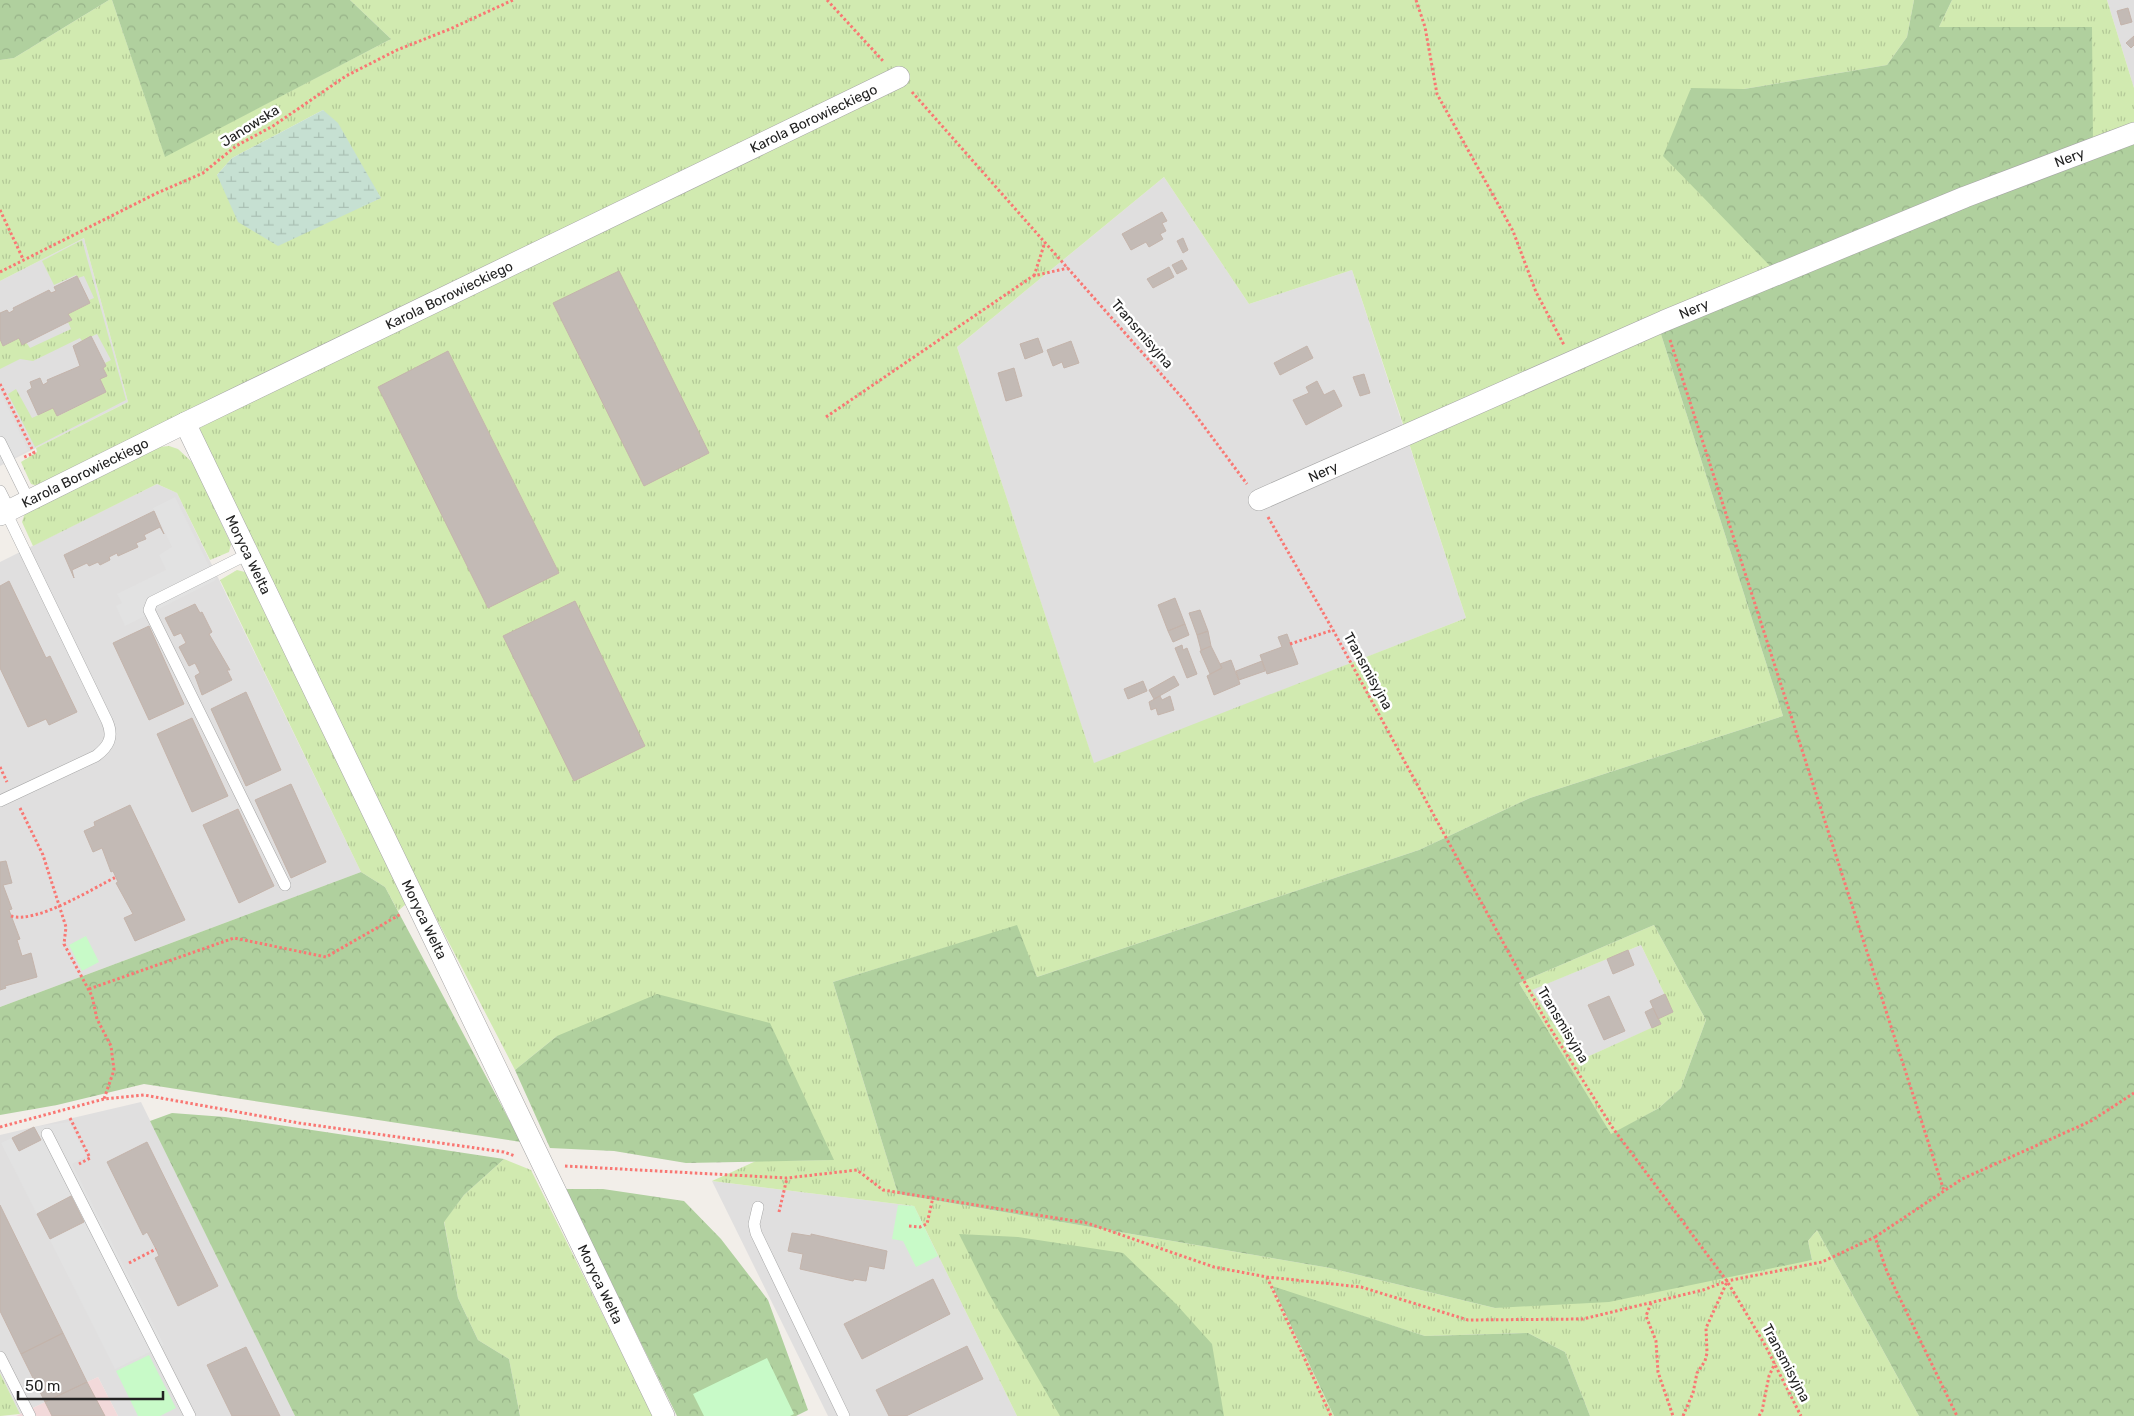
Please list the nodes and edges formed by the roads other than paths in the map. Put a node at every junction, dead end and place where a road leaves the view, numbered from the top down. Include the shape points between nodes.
1 (899, 78) road end
2 (2134, 132) edge
3 (185, 423) junction
4 (0, 442) edge
5 (0, 491) edge
6 (1259, 500) road end
7 (29, 501) junction
8 (5, 513) edge
9 (248, 554) junction
10 (0, 801) edge
11 (285, 885) dead end
12 (47, 1134) dead end
13 (758, 1207) dead end
14 (0, 1357) edge
15 (30, 1416) edge
16 (190, 1416) edge
17 (664, 1416) edge
18 (844, 1416) edge

1 - 3 street, Karola Borowieckiego
2 - 6 street, Nery via 1664,320
3 - 7 street, Karola Borowieckiego
3 - 9 street, Moryca Welta
4 - 7 lane
5 - 8 lane
7 - 8 street, Karola Borowieckiego
8 - 10 lane via 111,730 111,739 96,756
9 - 11 lane via 152,602 149,610
9 - 17 street, Moryca Welta
12 - 16 lane
13 - 18 lane via 754,1224 756,1234
14 - 15 lane

